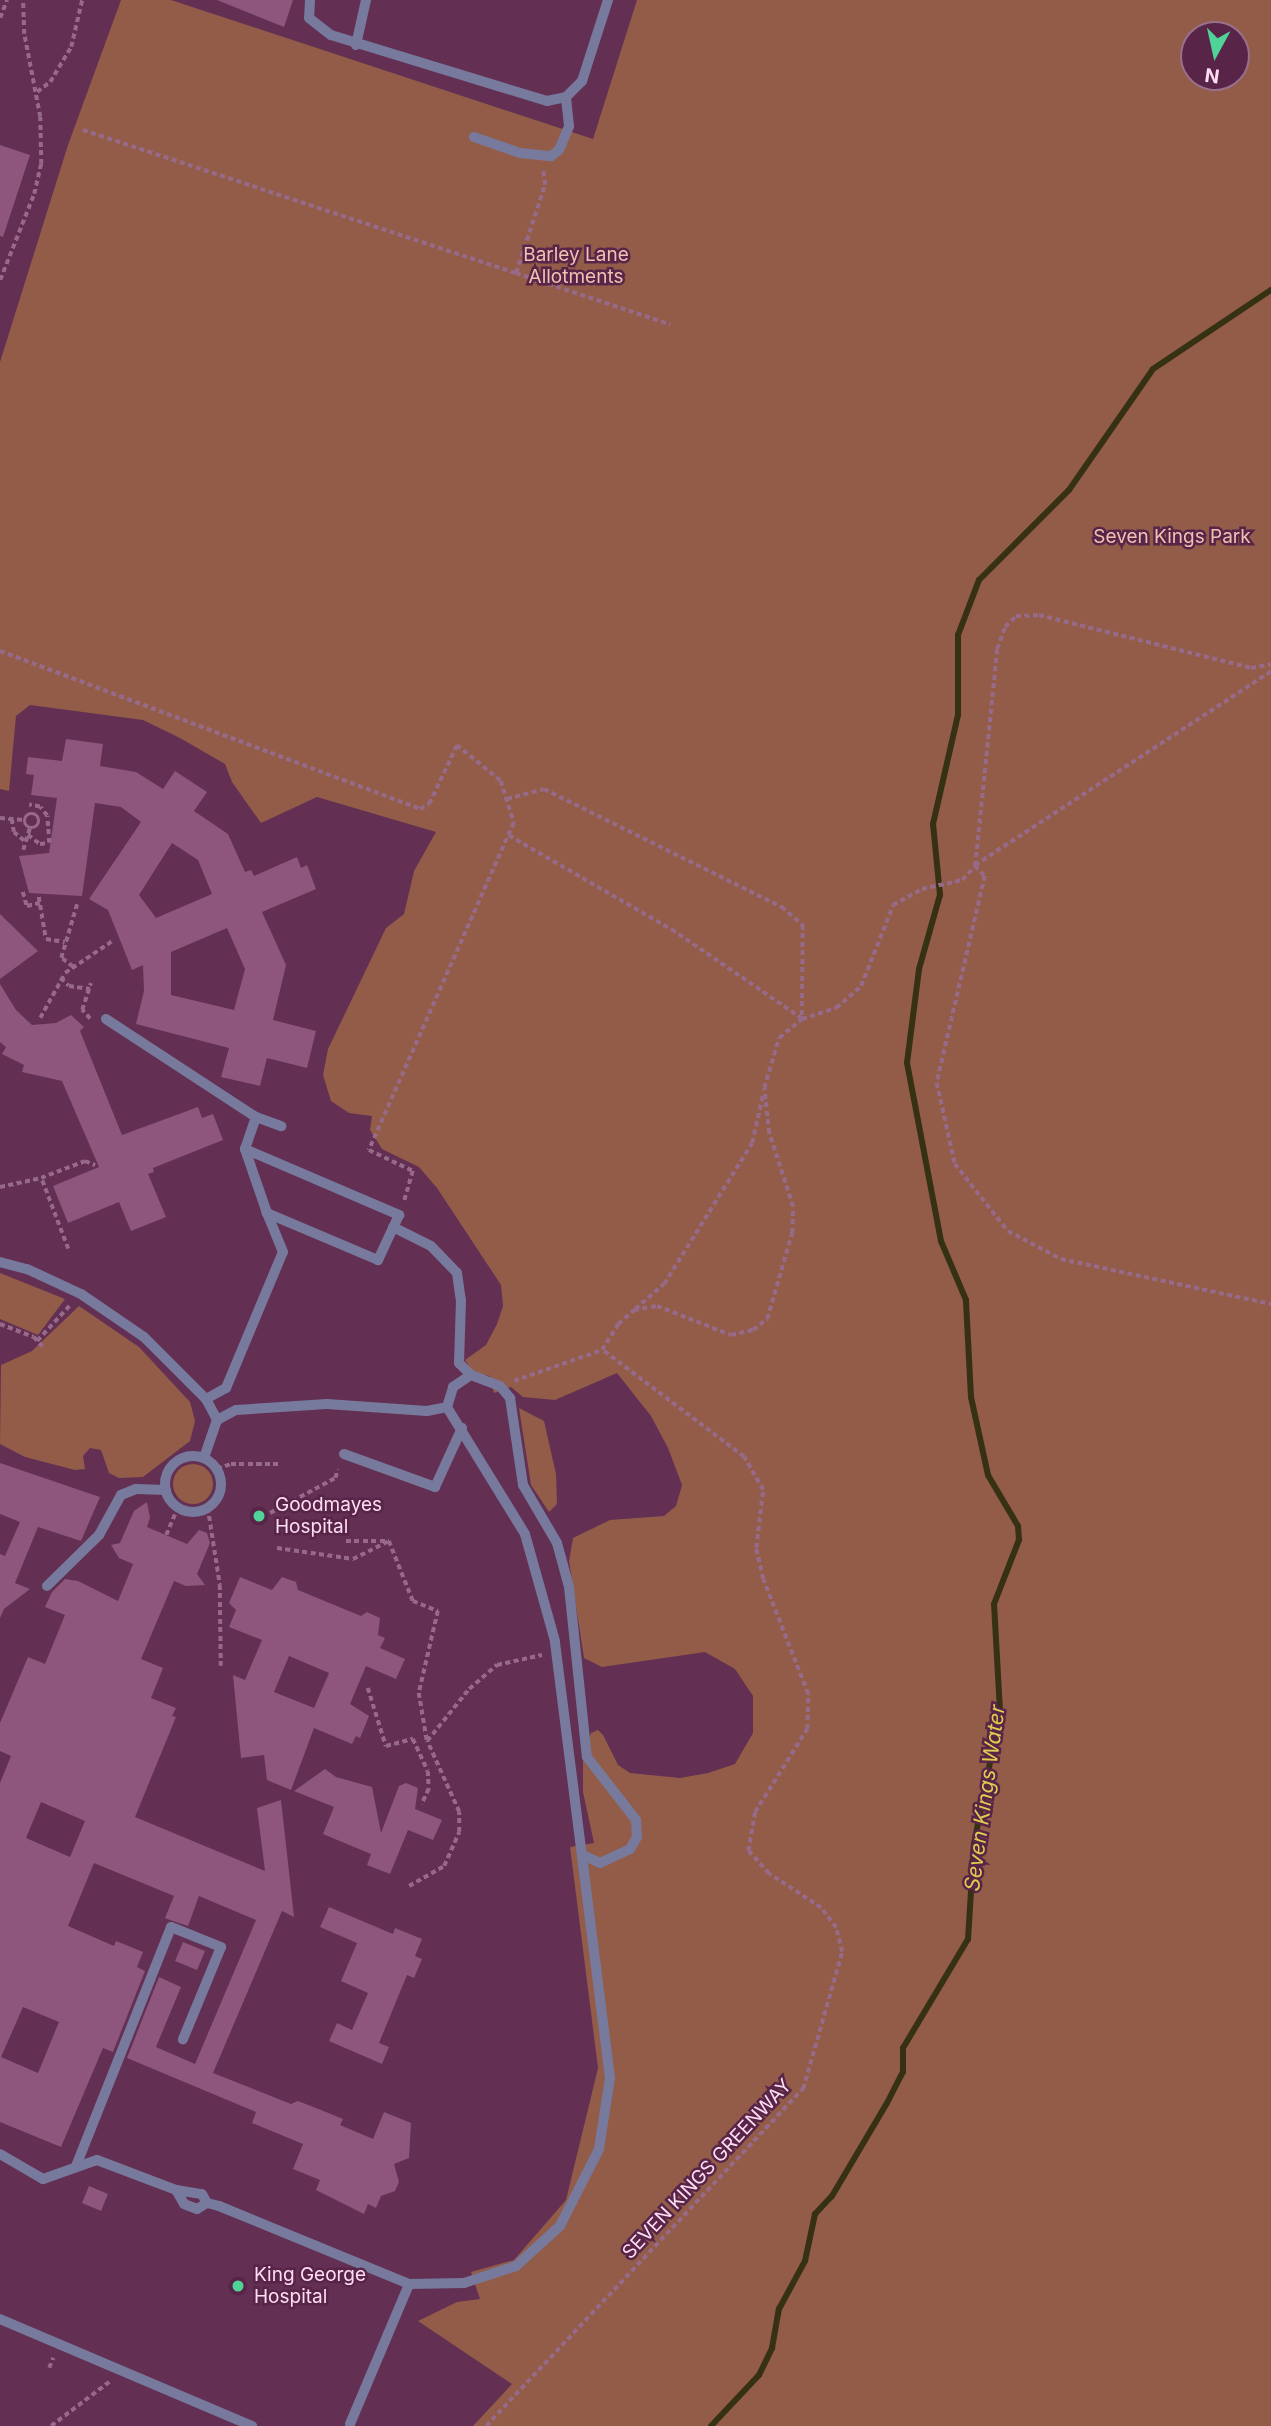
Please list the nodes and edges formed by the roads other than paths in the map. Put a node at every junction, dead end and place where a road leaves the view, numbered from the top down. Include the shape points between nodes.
1 (310, 0) edge
2 (366, 0) edge
3 (608, 0) edge
4 (356, 45) junction
5 (566, 97) junction
6 (474, 137) dead end
7 (106, 1019) dead end
8 (256, 1117) junction
9 (281, 1126) dead end
10 (245, 1149) junction
11 (267, 1213) junction
12 (393, 1227) junction
13 (0, 1262) edge
14 (471, 1375) junction
15 (206, 1399) junction
16 (446, 1406) junction
17 (217, 1420) junction
18 (462, 1427) junction
19 (344, 1454) road end
20 (204, 1457) junction
21 (166, 1490) junction
22 (47, 1586) dead end
23 (583, 1855) junction
24 (183, 2039) dead end
25 (0, 2154) edge
26 (76, 2166) junction
27 (176, 2190) junction
28 (207, 2203) junction
29 (409, 2284) junction
30 (0, 2319) edge
31 (350, 2424) edge
32 (252, 2426) edge

1 - 4 lane via 309,18 331,35
2 - 4 lane
3 - 5 lane via 582,81
4 - 5 lane via 547,101
5 - 6 lane via 570,119 559,150 541,157
7 - 8 lane
8 - 9 lane
8 - 10 lane
10 - 11 lane
10 - 12 lane via 399,1215
11 - 12 lane via 378,1260
11 - 15 lane via 283,1252 226,1388
12 - 14 lane via 431,1246 457,1273 459,1363
13 - 15 lane via 27,1269 115,1315
14 - 16 lane via 453,1387
14 - 23 lane via 500,1386 510,1398 523,1485 558,1543 569,1587 587,1757 636,1820 637,1837 630,1849 600,1863
15 - 17 lane
16 - 17 lane via 426,1411 327,1404 236,1410
16 - 18 lane
17 - 20 lane
18 - 19 lane via 435,1487
18 - 23 lane via 525,1534 539,1573 556,1651
20 - 21 lane via 178,1460 167,1473
20 - 21 lane via 217,1469 219,1494 208,1508 193,1512 178,1507
21 - 22 lane via 136,1489 121,1495 99,1535
23 - 29 lane via 610,2078 599,2149 560,2226 516,2266 464,2283
24 - 26 lane via 220,1947 171,1927
25 - 26 lane via 43,2179
26 - 27 lane via 103,2160
27 - 28 lane via 202,2194
27 - 28 lane via 184,2204 197,2209
28 - 29 lane
29 - 31 lane
30 - 32 lane

